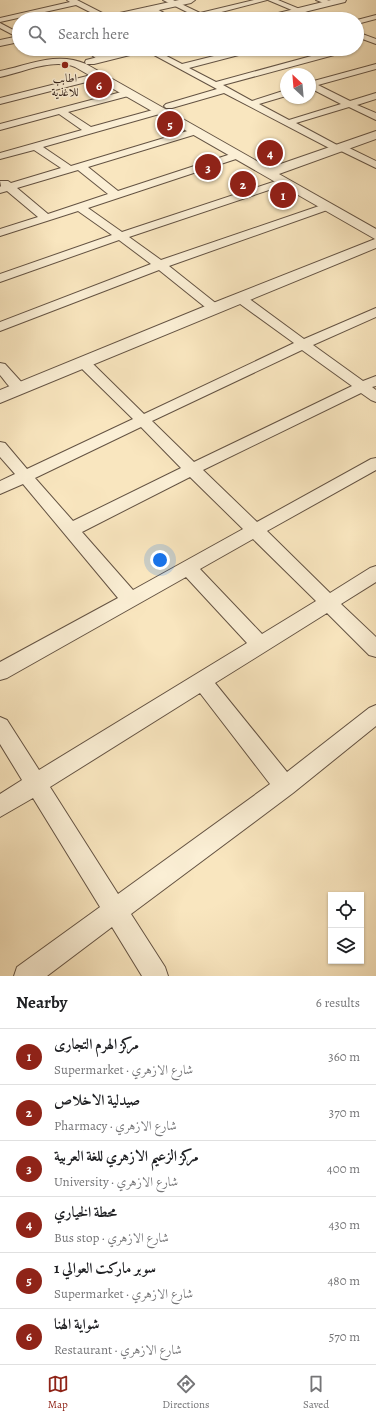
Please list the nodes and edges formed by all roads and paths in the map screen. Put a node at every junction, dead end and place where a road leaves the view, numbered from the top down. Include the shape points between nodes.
1 (191, 0) edge
2 (263, 0) edge
3 (272, 0) edge
4 (342, 0) edge
5 (90, 1) dead end
6 (75, 2) edge
7 (171, 2) edge
8 (325, 2) edge
9 (299, 11) junction
10 (33, 12) edge
11 (94, 12) edge
12 (154, 12) edge
13 (192, 12) edge
14 (221, 12) edge
15 (295, 12) edge
16 (12, 17) edge
17 (376, 17) edge
18 (0, 20) edge
19 (364, 20) edge
20 (0, 24) edge
21 (12, 32) edge
22 (364, 37) edge
23 (12, 40) edge
24 (376, 41) edge
25 (0, 43) edge
26 (364, 44) edge
27 (99, 56) edge
28 (112, 56) edge
29 (160, 56) edge
30 (217, 56) edge
31 (249, 56) edge
32 (321, 56) edge
33 (103, 58) junction
34 (90, 62) junction
35 (376, 66) edge
36 (181, 67) junction
37 (0, 69) edge
38 (274, 69) junction
39 (280, 72) edge
40 (0, 74) edge
41 (99, 76) junction
42 (316, 83) edge
43 (215, 85) junction
44 (316, 88) edge
45 (224, 90) junction
46 (129, 93) junction
47 (280, 95) edge
48 (376, 96) edge
49 (0, 101) edge
50 (251, 104) junction
51 (349, 104) junction
52 (165, 108) junction
53 (61, 110) junction
54 (376, 117) edge
55 (288, 123) junction
56 (0, 127) edge
57 (90, 130) junction
58 (197, 131) junction
59 (376, 135) edge
60 (0, 146) edge
61 (35, 146) junction
62 (338, 148) junction
63 (11, 153) junction
64 (0, 156) edge
65 (238, 156) junction
66 (376, 165) edge
67 (80, 166) junction
68 (69, 170) junction
69 (273, 171) junction
70 (0, 179) edge
71 (283, 182) junction
72 (5, 189) edge
73 (116, 195) junction
74 (80, 207) junction
75 (326, 207) junction
76 (46, 218) junction
77 (376, 224) edge
78 (0, 233) edge
79 (376, 235) edge
80 (120, 236) junction
81 (376, 243) edge
82 (160, 265) junction
83 (0, 278) edge
84 (240, 298) junction
85 (214, 308) junction
86 (376, 312) edge
87 (0, 327) edge
88 (303, 344) junction
89 (84, 363) junction
90 (0, 367) edge
91 (376, 380) edge
92 (362, 387) junction
93 (20, 389) junction
94 (0, 397) edge
95 (376, 397) edge
96 (142, 420) junction
97 (0, 447) edge
98 (376, 464) edge
99 (192, 469) junction
100 (25, 476) junction
101 (0, 488) edge
102 (71, 530) junction
103 (255, 530) junction
104 (189, 568) junction
105 (376, 574) edge
106 (131, 600) junction
107 (329, 603) junction
108 (261, 645) junction
109 (376, 649) edge
110 (0, 672) edge
111 (202, 681) junction
112 (376, 714) edge
113 (0, 726) edge
114 (36, 784) junction
115 (285, 786) junction
116 (0, 806) edge
117 (115, 911) junction
118 (26, 976) edge
119 (156, 976) edge

1 - 7 street
2 - 14 street
3 - 9 street
4 - 8 street
5 - 6 street
6 - 10 street
6 - 11 street
7 - 12 street
7 - 13 street
8 - 9 street
9 - 15 street
16 - 18 street
17 - 19 street
20 - 21 street
22 - 24 street
23 - 25 street
24 - 26 street
27 - 33 street
28 - 33 street
29 - 36 street
30 - 36 street
31 - 38 street
32 - 38 street
33 - 34 street
34 - 37 street via 62,57
34 - 52 street
35 - 42 street
36 - 43 street
38 - 39 street
38 - 43 street
40 - 41 street via 64,61
41 - 46 street
41 - 49 street
43 - 45 street
44 - 51 street
45 - 50 street
45 - 52 street
46 - 52 street
46 - 53 street
47 - 50 street
48 - 51 street
50 - 55 street
51 - 54 street
51 - 55 street
52 - 57 street
52 - 58 street
52 - 69 street
53 - 56 street
53 - 57 street
55 - 62 street
57 - 61 street
58 - 65 street
58 - 67 street
59 - 62 street
60 - 63 street
61 - 63 street
61 - 68 street
62 - 66 street
62 - 69 street
63 - 64 street
65 - 69 street
65 - 73 street
67 - 68 street
67 - 73 street
68 - 72 street
69 - 71 street
69 - 77 street
70 - 72 street
71 - 75 street
71 - 80 street
72 - 76 street
73 - 74 street
74 - 76 street
74 - 80 street
75 - 79 street
75 - 82 street
76 - 78 street
80 - 82 street
80 - 83 street
81 - 84 street
82 - 85 street
82 - 87 street
84 - 85 street
84 - 88 street
85 - 89 street
86 - 88 street
88 - 92 street
88 - 96 street
89 - 93 street
89 - 96 street
90 - 93 street
91 - 92 street
92 - 95 street
92 - 99 street
93 - 94 street
96 - 99 street
96 - 100 street
97 - 100 street
98 - 103 street
99 - 102 street
99 - 103 street
100 - 101 street
100 - 102 street
102 - 106 street
103 - 104 street
103 - 107 street
104 - 106 street
104 - 108 street
105 - 107 street
106 - 110 street
107 - 108 street
107 - 109 street
108 - 111 street
111 - 114 street
111 - 115 street
112 - 115 street
113 - 114 street
114 - 116 street
114 - 117 street
115 - 117 street
117 - 118 street
117 - 119 street

